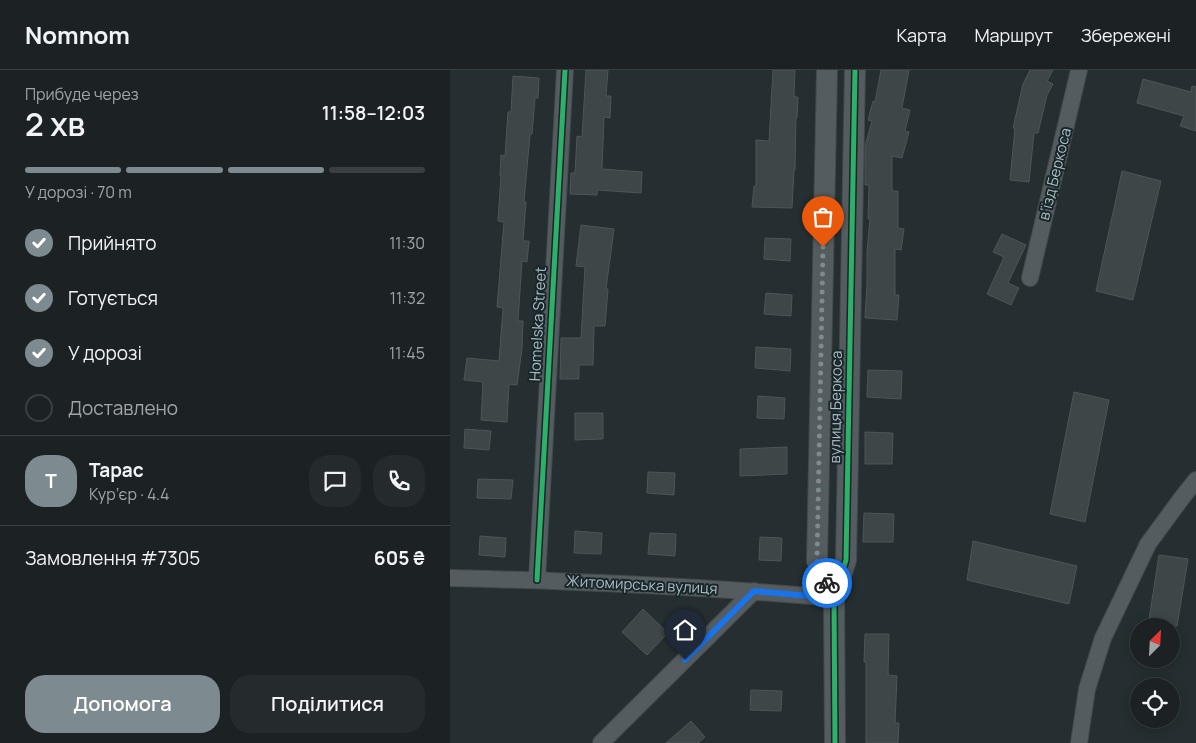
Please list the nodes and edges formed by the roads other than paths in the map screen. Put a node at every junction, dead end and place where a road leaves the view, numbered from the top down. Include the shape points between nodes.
1 (565, 70) edge
2 (827, 70) edge
3 (854, 70) edge
4 (1079, 70) edge
5 (1030, 278) dead end
6 (1196, 480) edge
7 (450, 578) edge
8 (537, 580) junction
9 (754, 591) junction
10 (834, 598) junction
11 (601, 743) edge
12 (835, 743) edge
13 (1078, 743) edge

1 - 8 street, Homelska Street
2 - 10 street, вулиця Беркоса via 817,561
3 - 10 street, вулиця Беркоса via 846,560
4 - 5 street, в’їзд Беркоса
6 - 13 street via 1148,544 1103,638 1087,689
7 - 8 street, Житомирська вулиця
8 - 9 street, Житомирська вулиця
9 - 10 street, Житомирська вулиця
9 - 11 street
10 - 12 street, вулиця Беркоса

